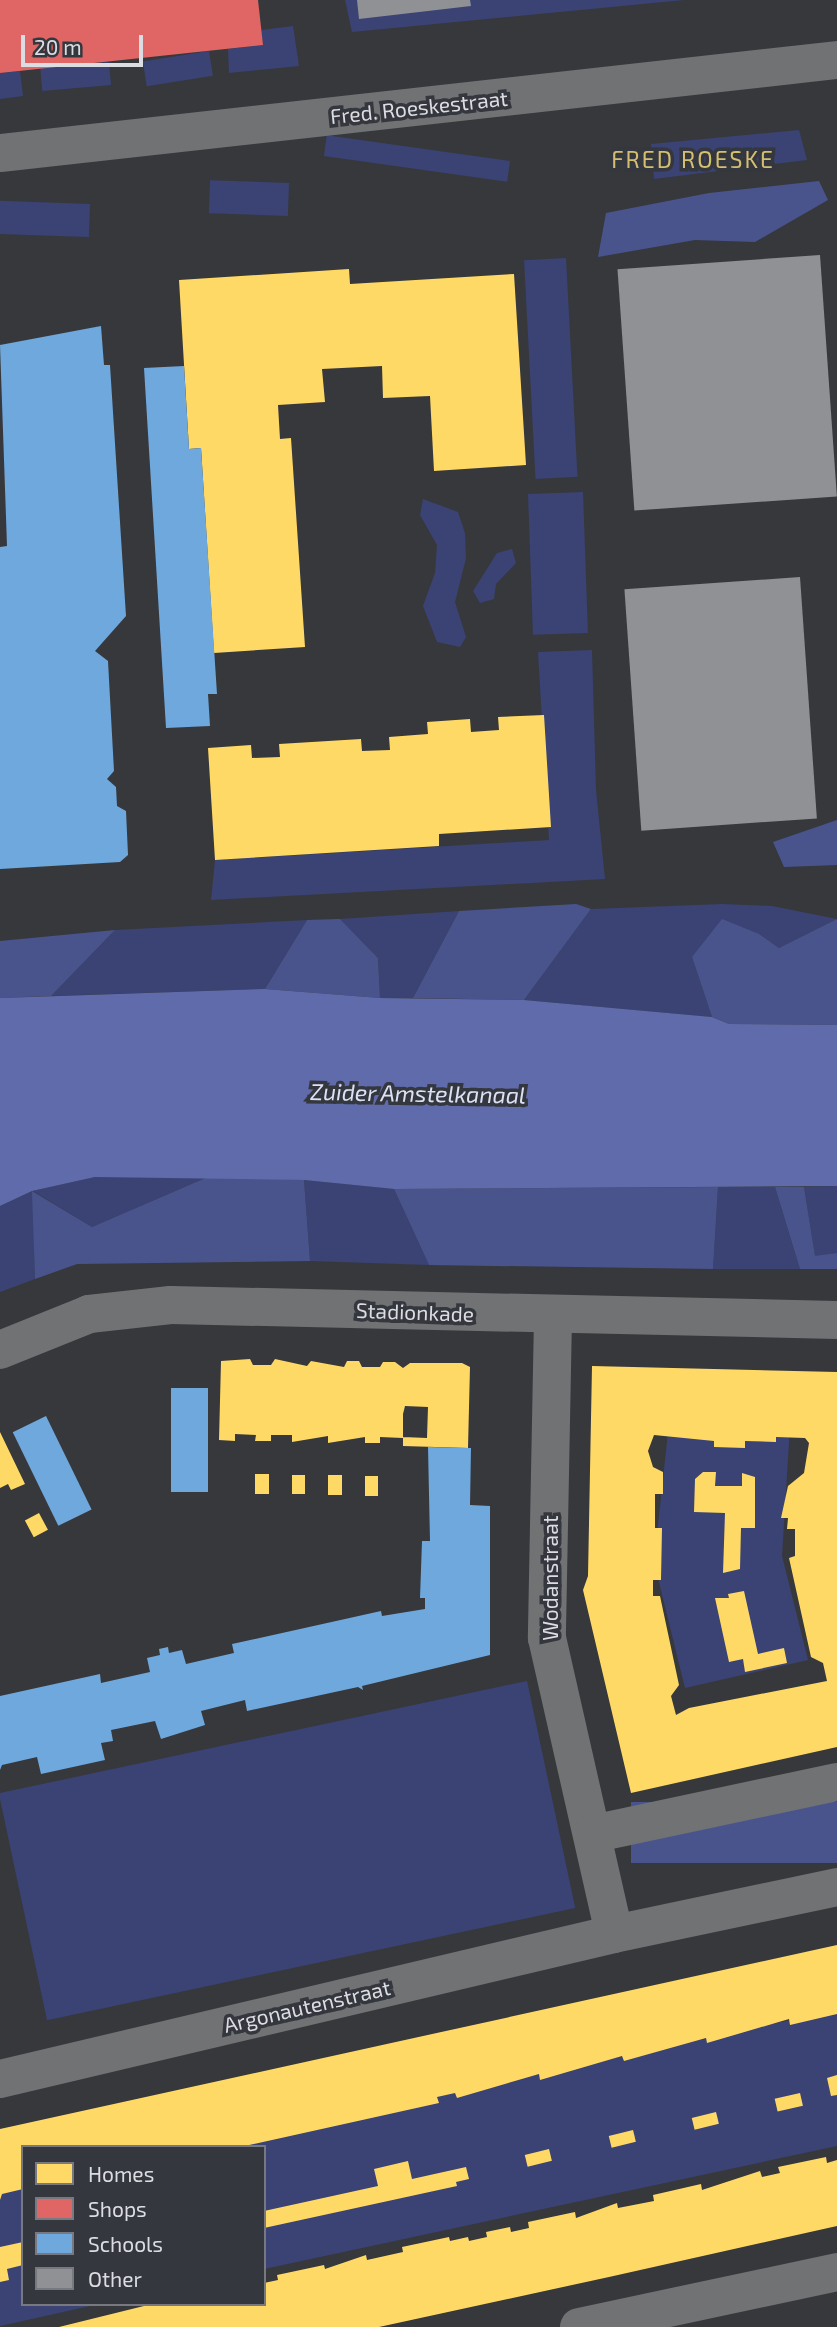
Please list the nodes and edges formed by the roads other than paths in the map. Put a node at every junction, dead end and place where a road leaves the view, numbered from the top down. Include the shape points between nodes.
1 (837, 60) edge
2 (0, 153) edge
3 (553, 1317) junction
4 (837, 1320) edge
5 (0, 1350) edge
6 (837, 1782) edge
7 (592, 1834) junction
8 (837, 1887) edge
9 (614, 1934) junction
10 (0, 2079) edge
11 (837, 2272) edge
12 (579, 2327) edge

1 - 2 street, Fred. Roeskestraat
3 - 4 street, Stadionkade
3 - 5 street, Stadionkade via 171,1305 89,1314
3 - 7 street, Wodanstraat via 547,1638
6 - 7 street
7 - 9 street
8 - 9 street, Argonautenstraat
9 - 10 street, Argonautenstraat
11 - 12 street

